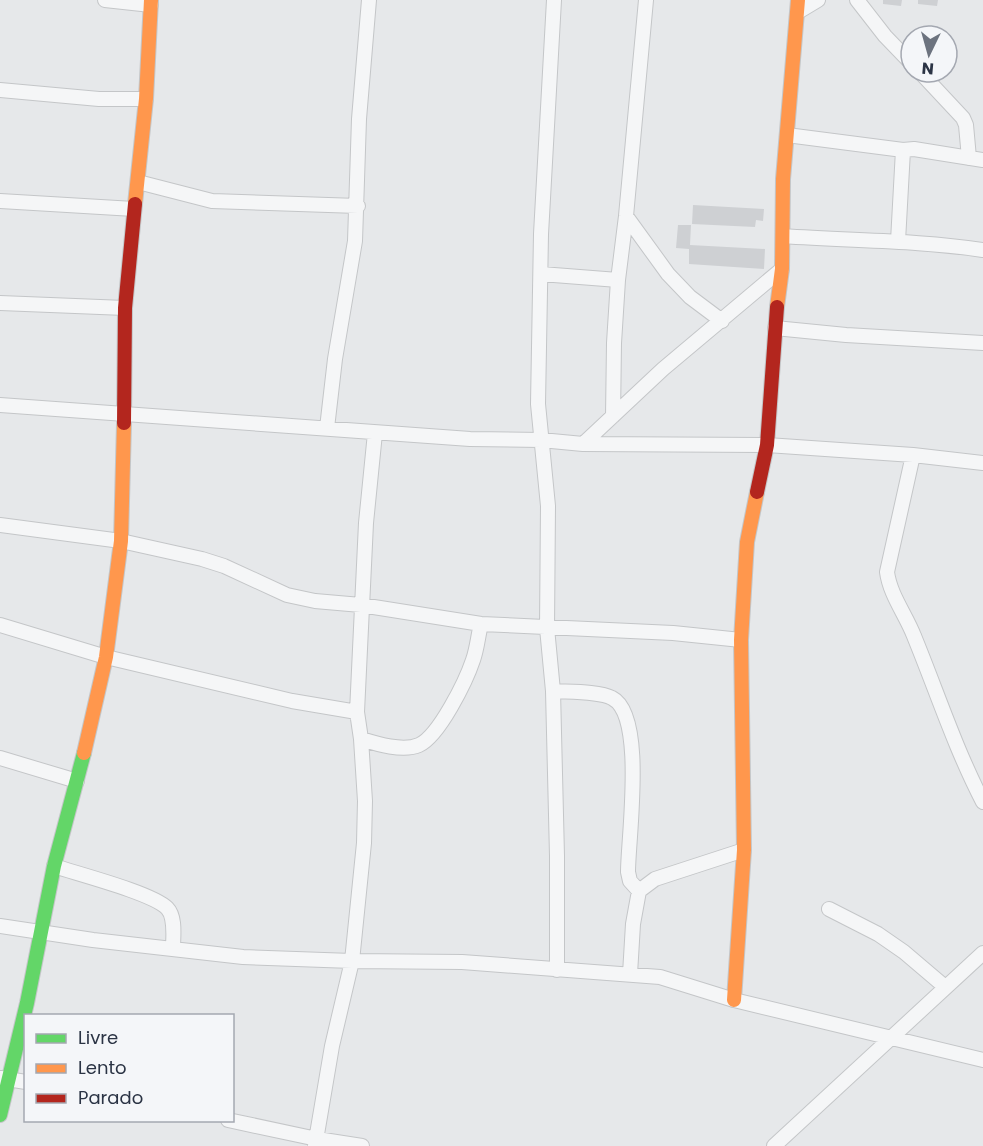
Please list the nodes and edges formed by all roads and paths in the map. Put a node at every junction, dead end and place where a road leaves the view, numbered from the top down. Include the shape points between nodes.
1 (105, 0) edge
2 (369, 0) edge
3 (554, 0) edge
4 (646, 0) edge
5 (818, 0) edge
6 (857, 0) edge
7 (151, 3) edge
8 (798, 6) edge
9 (899, 51) edge
10 (931, 84) edge
11 (0, 90) edge
12 (146, 99) junction
13 (787, 135) junction
14 (903, 150) junction
15 (976, 159) edge
16 (138, 182) junction
17 (0, 201) edge
18 (358, 206) junction
19 (134, 209) junction
20 (626, 216) junction
21 (783, 236) junction
22 (898, 241) junction
23 (983, 249) edge
24 (782, 269) junction
25 (541, 274) junction
26 (618, 280) junction
27 (0, 303) edge
28 (125, 308) junction
29 (722, 321) junction
30 (775, 328) junction
31 (983, 343) edge
32 (0, 405) edge
33 (124, 414) junction
34 (613, 416) junction
35 (327, 428) junction
36 (375, 433) junction
37 (541, 440) junction
38 (583, 444) junction
39 (767, 445) junction
40 (913, 455) junction
41 (983, 463) edge
42 (0, 525) edge
43 (121, 541) junction
44 (361, 605) junction
45 (0, 624) edge
46 (481, 624) junction
47 (547, 628) junction
48 (741, 640) junction
49 (106, 657) junction
50 (553, 691) junction
51 (357, 712) junction
52 (361, 740) junction
53 (0, 758) edge
54 (77, 781) junction
55 (983, 802) edge
56 (744, 850) junction
57 (54, 866) junction
58 (639, 891) junction
59 (829, 909) dead end
60 (0, 926) edge
61 (42, 933) junction
62 (173, 948) junction
63 (983, 952) edge
64 (352, 961) junction
65 (556, 970) junction
66 (630, 974) junction
67 (944, 986) junction
68 (734, 1000) junction
69 (889, 1039) junction
70 (983, 1060) edge
71 (4, 1079) edge
72 (24, 1082) edge
73 (0, 1115) edge
74 (234, 1122) edge
75 (316, 1143) edge
76 (362, 1146) edge
77 (774, 1146) edge

1 - 7 street
2 - 18 street via 359,119
3 - 25 street
4 - 20 street
5 - 8 street
6 - 9 street
7 - 12 street
8 - 13 street
10 - 15 street via 963,118
11 - 12 street
12 - 16 street
13 - 14 street
13 - 21 street
14 - 15 street
14 - 22 street
16 - 18 street via 213,201
16 - 19 street
17 - 19 street
18 - 35 street
19 - 28 street
20 - 26 street
20 - 29 street via 668,274
21 - 22 street
21 - 24 street
22 - 23 street
24 - 29 street
24 - 30 street
25 - 26 street
25 - 37 street
26 - 34 street
27 - 28 street
28 - 33 street
29 - 34 street
30 - 31 street
30 - 39 street
32 - 33 street
33 - 35 street
33 - 43 street
34 - 38 street
35 - 36 street
36 - 37 street
36 - 44 street
37 - 38 street
37 - 47 street via 548,507
38 - 39 street
39 - 40 street
39 - 48 street via 747,542
40 - 41 street
40 - 55 street via 888,582 907,618 959,753
42 - 43 street
43 - 44 street via 224,566 287,595
43 - 49 street
44 - 46 street
44 - 51 street
45 - 49 street
46 - 47 street
46 - 52 street via 473,660 460,689 430,737 418,746 402,747
47 - 48 street
47 - 50 street
48 - 56 street
49 - 51 street via 292,701
49 - 54 street
50 - 58 street via 613,698 626,715 633,745 628,872
50 - 65 street
51 - 52 street
52 - 64 street via 364,843
53 - 54 street
54 - 57 street
56 - 58 street via 655,879
56 - 68 street
57 - 61 street
57 - 62 street via 152,899 168,909
58 - 66 street
59 - 67 street via 878,934
60 - 61 street
61 - 62 street
61 - 71 street
62 - 64 street via 243,957
63 - 67 street
64 - 65 street via 462,962
64 - 75 street via 332,1046
65 - 66 street
66 - 68 street via 660,977
67 - 69 street
68 - 69 street
69 - 70 street
69 - 77 street
71 - 72 street
71 - 73 street
74 - 75 street
75 - 76 street

